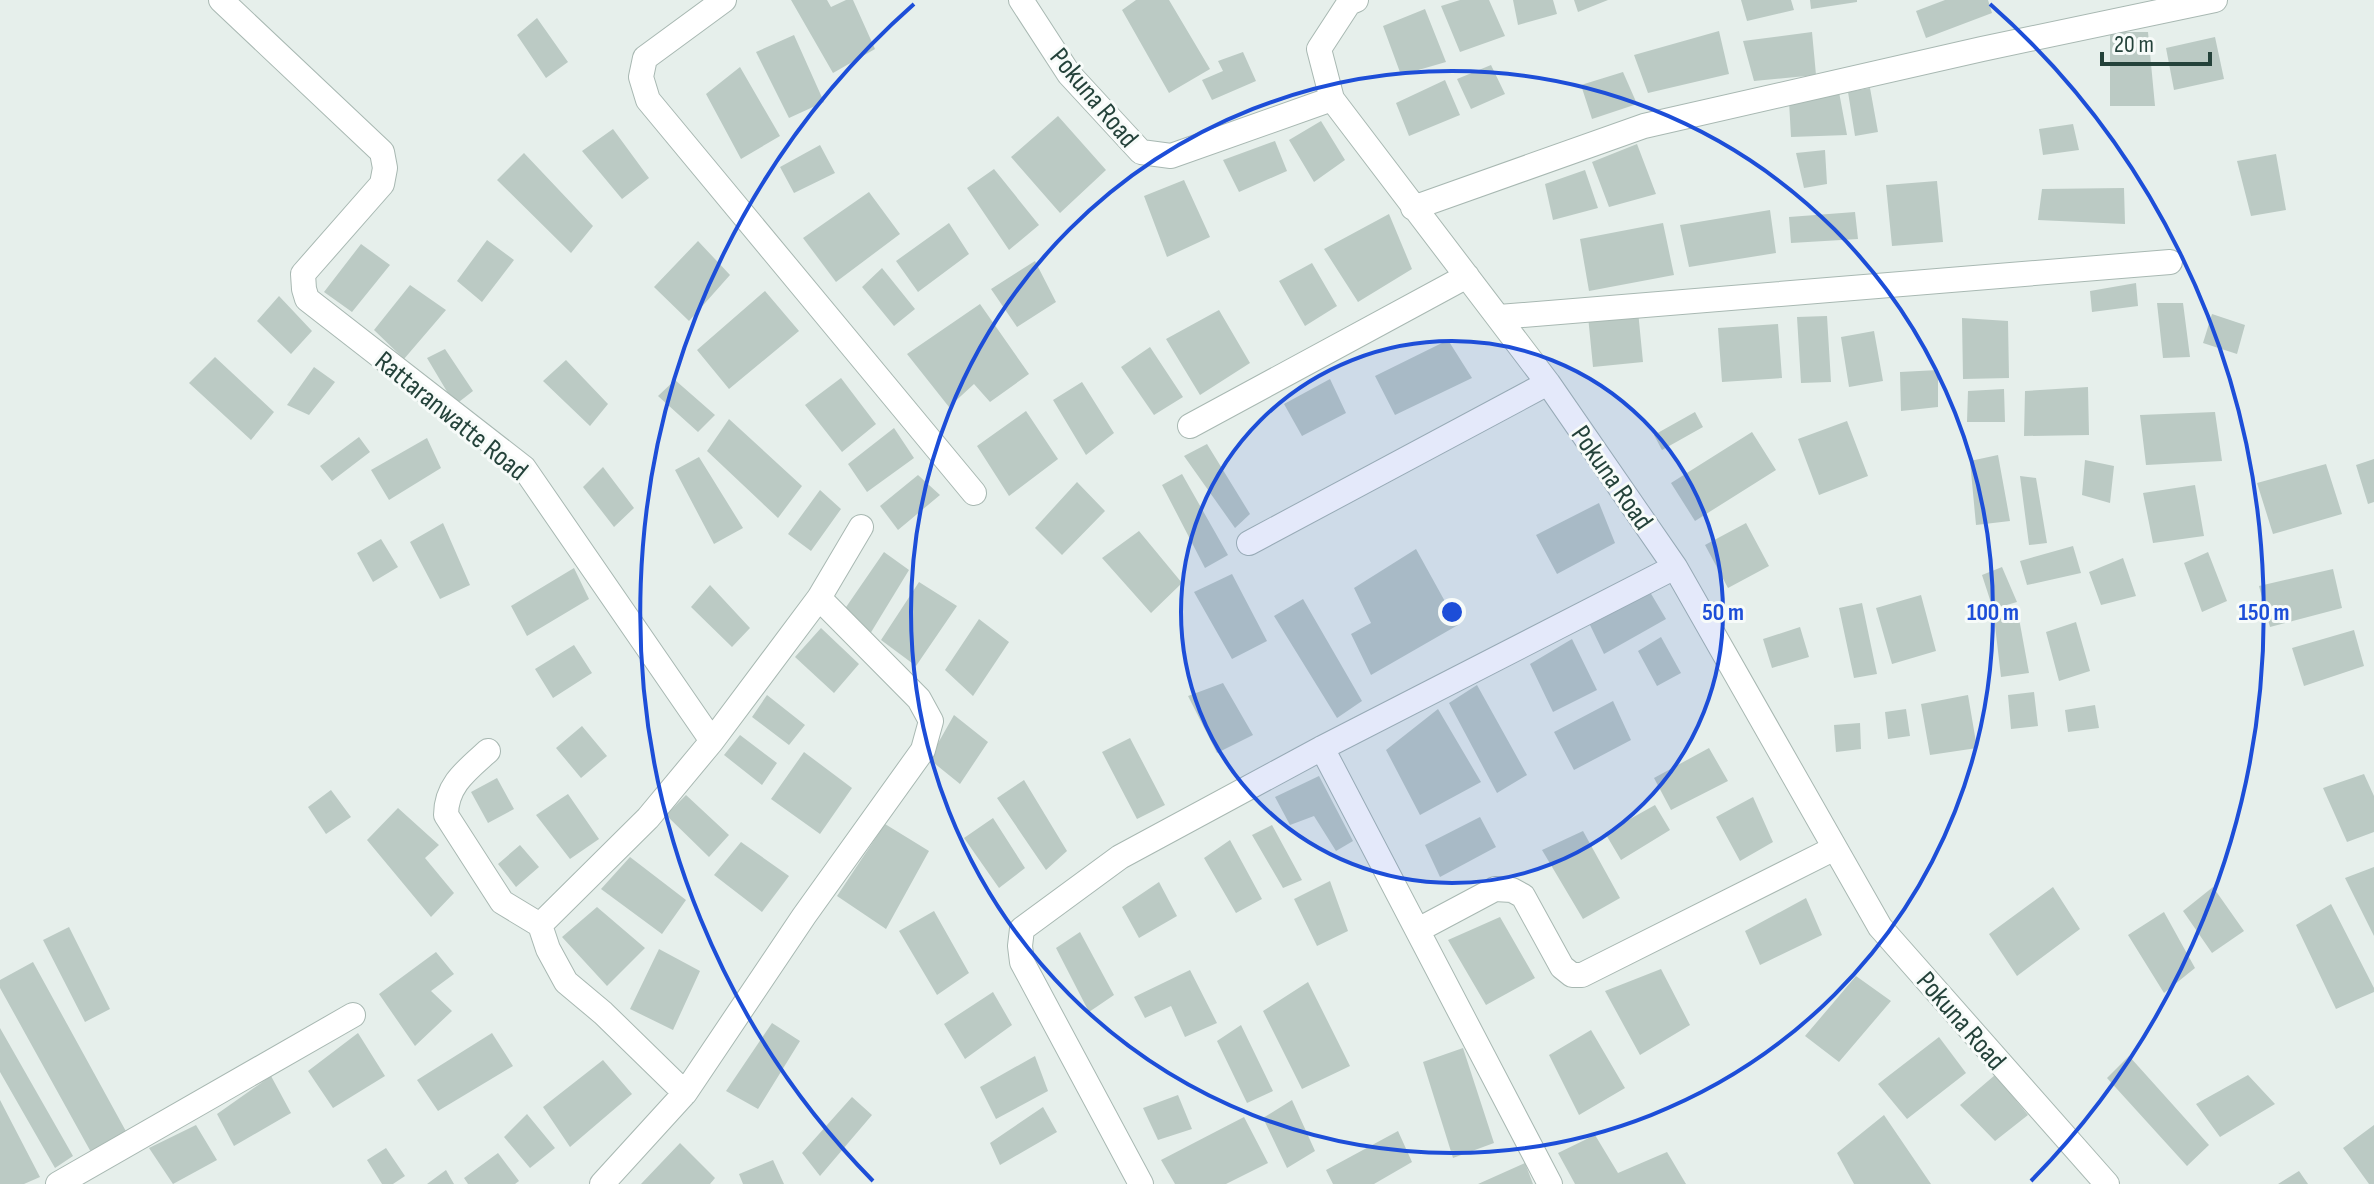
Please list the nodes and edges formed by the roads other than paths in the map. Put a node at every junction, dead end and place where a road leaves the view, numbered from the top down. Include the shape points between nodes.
1 (221, 0) edge
2 (724, 0) edge
3 (1021, 0) edge
4 (1356, 0) edge
5 (2215, 0) edge
6 (1332, 99) junction
7 (1413, 208) junction
8 (2170, 262) dead end
9 (1467, 276) junction
10 (1499, 317) junction
11 (1548, 383) junction
12 (1190, 426) dead end
13 (974, 493) dead end
14 (861, 527) dead end
15 (1249, 543) dead end
16 (1675, 567) junction
17 (819, 598) junction
18 (712, 741) junction
19 (1322, 748) junction
20 (488, 751) dead end
21 (1835, 848) junction
22 (540, 925) junction
23 (1418, 930) junction
24 (353, 1015) dead end
25 (685, 1093) junction
26 (58, 1184) edge
27 (602, 1184) edge
28 (1141, 1184) edge
29 (1550, 1184) edge
30 (2107, 1184) edge

1 - 18 street, Rattaranwatte Road via 382,152 382,184 303,274 307,299 524,468
2 - 13 street via 645,58 641,77 648,100
3 - 6 street, Pokuna Road via 1069,74 1141,152 1171,156
4 - 6 street via 1319,49
5 - 7 street via 1644,126
6 - 7 street, Pokuna Road
7 - 9 street, Pokuna Road
8 - 10 street
9 - 10 street, Pokuna Road
9 - 12 street
10 - 11 street, Pokuna Road
11 - 15 street
11 - 16 street, Pokuna Road
14 - 17 street
16 - 19 street
16 - 21 street, Pokuna Road
17 - 18 street
17 - 25 street via 919,699 931,721 923,750
18 - 22 street via 648,818
19 - 23 street
19 - 28 street via 1120,857 1022,929 1022,962
20 - 22 street via 458,779 446,801 446,815 502,902
21 - 23 street via 1582,975 1562,967 1523,896 1512,890 1495,889
21 - 30 street, Pokuna Road via 1880,927
22 - 25 street via 566,982
23 - 29 street
24 - 26 street
25 - 27 street

